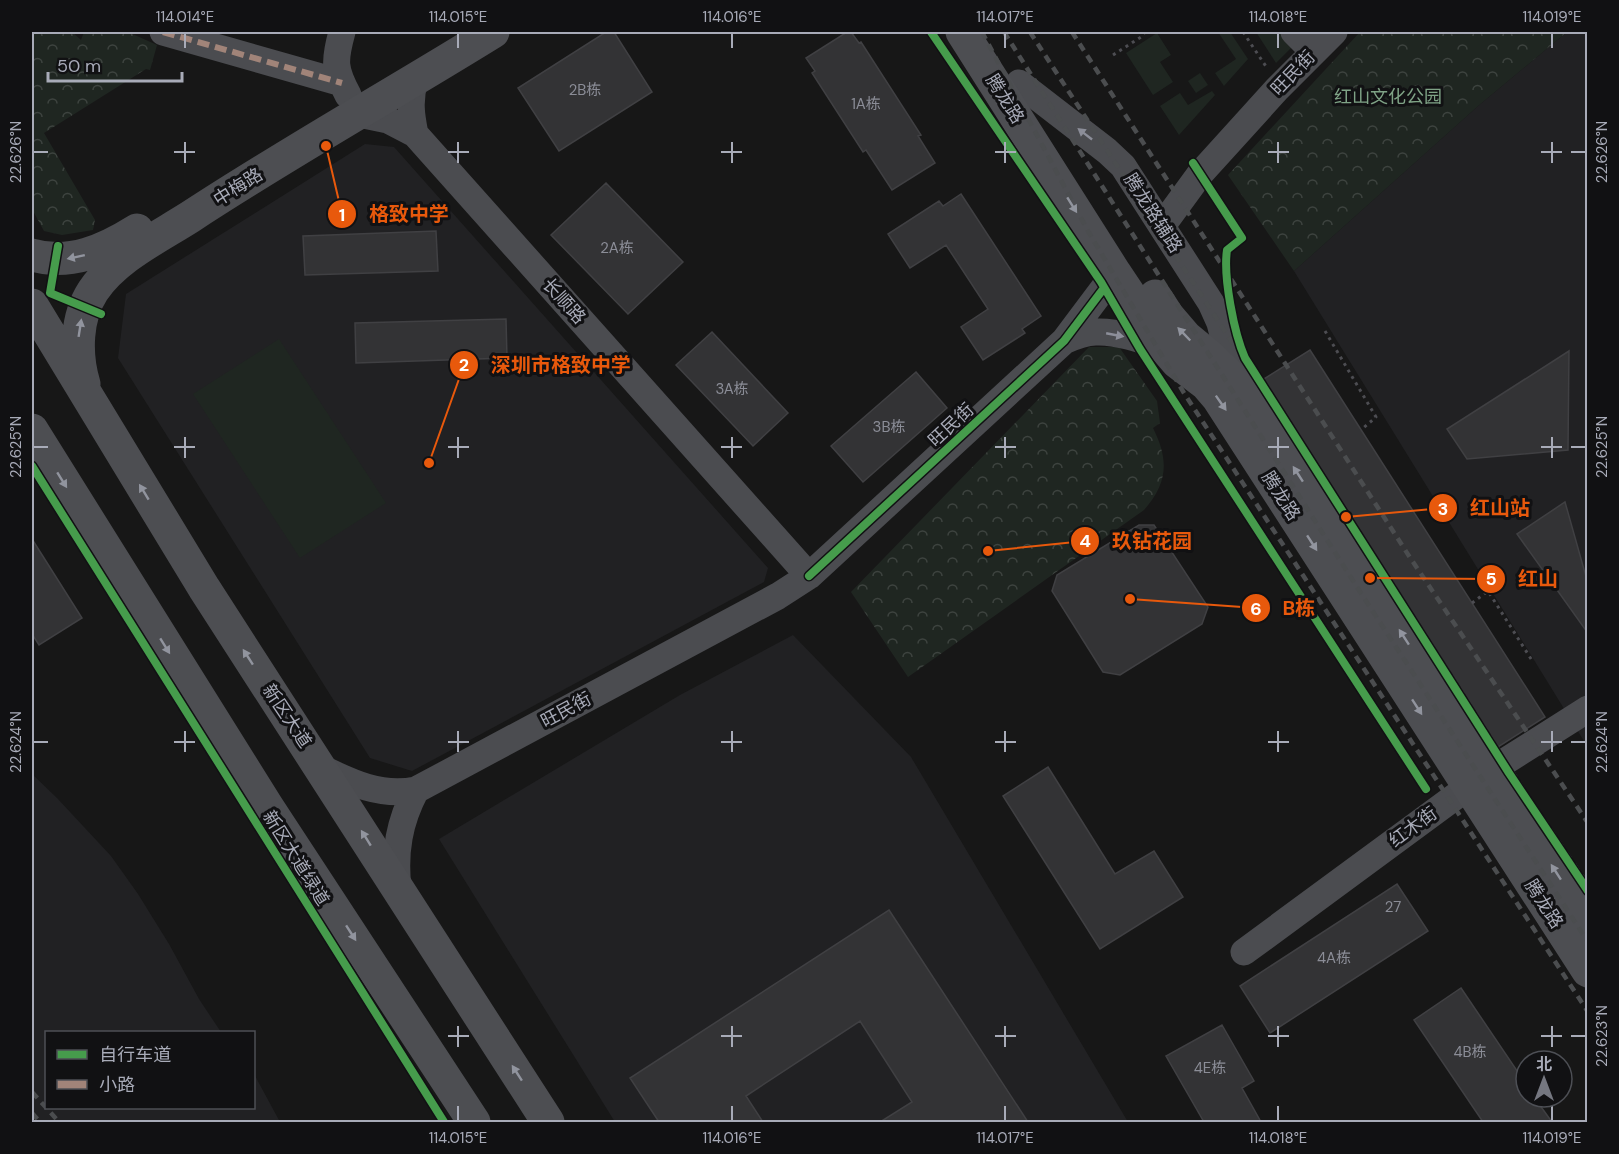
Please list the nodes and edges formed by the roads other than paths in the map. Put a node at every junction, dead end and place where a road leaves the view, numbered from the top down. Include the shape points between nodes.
1 (163, 32) edge
2 (342, 32) edge
3 (453, 32) edge
4 (493, 32) edge
5 (962, 32) edge
6 (987, 32) edge
7 (1294, 32) edge
8 (1334, 32) edge
9 (1314, 52) junction
10 (415, 80) junction
11 (1019, 83) junction
12 (350, 98) junction
13 (415, 134) junction
14 (1162, 226) junction
15 (32, 255) edge
16 (1115, 273) junction
17 (32, 305) edge
18 (1064, 341) junction
19 (1165, 348) junction
20 (1235, 381) junction
21 (91, 405) junction
22 (32, 430) edge
23 (810, 576) junction
24 (1587, 709) edge
25 (321, 768) junction
26 (1479, 779) junction
27 (416, 790) junction
28 (398, 888) junction
29 (1587, 921) edge
30 (1244, 952) dead end
31 (1587, 971) edge
32 (474, 1122) edge
33 (548, 1122) edge

1 - 12 street
2 - 12 street via 337,72
3 - 12 main road, 中梅路
4 - 10 main road, 中梅路
5 -> 16 main road, 腾龙路
6 - 11 main road, 腾龙路
7 - 9 street
8 - 9 street, 旺民街
9 - 14 street, 旺民街 via 1200,174
10 - 12 main road, 中梅路
10 - 13 street via 410,108
14 -> 11 street, 腾龙路辅路 via 1123,166
20 -> 11 main road, 腾龙路 via 1168,316
12 - 13 street
12 -> 15 main road, 中梅路 via 118,242 70,258 51,260
21 -> 12 main road, 中梅路 via 81,372 79,333 85,307 102,280 125,260 232,189
13 - 23 street, 长顺路
14 - 20 street, 腾龙路辅路 via 1211,303
16 - 18 street, 旺民街
16 - 19 main road, 腾龙路
17 - 21 main road, 新区大道
18 -> 19 street via 1097,332
18 - 23 street, 旺民街
19 -> 26 main road, 腾龙路 via 1218,398
26 -> 20 main road, 腾龙路 via 1256,409
25 -> 21 main road, 新区大道
22 -> 32 main road via 261,796
23 - 27 street, 旺民街
24 - 26 street, 红木街
25 - 27 street via 378,791
28 -> 25 main road, 新区大道
29 -> 26 main road, 腾龙路
26 - 30 street, 红木街
26 - 31 main road, 腾龙路
27 - 28 street via 400,826 395,866
33 -> 28 main road, 新区大道

